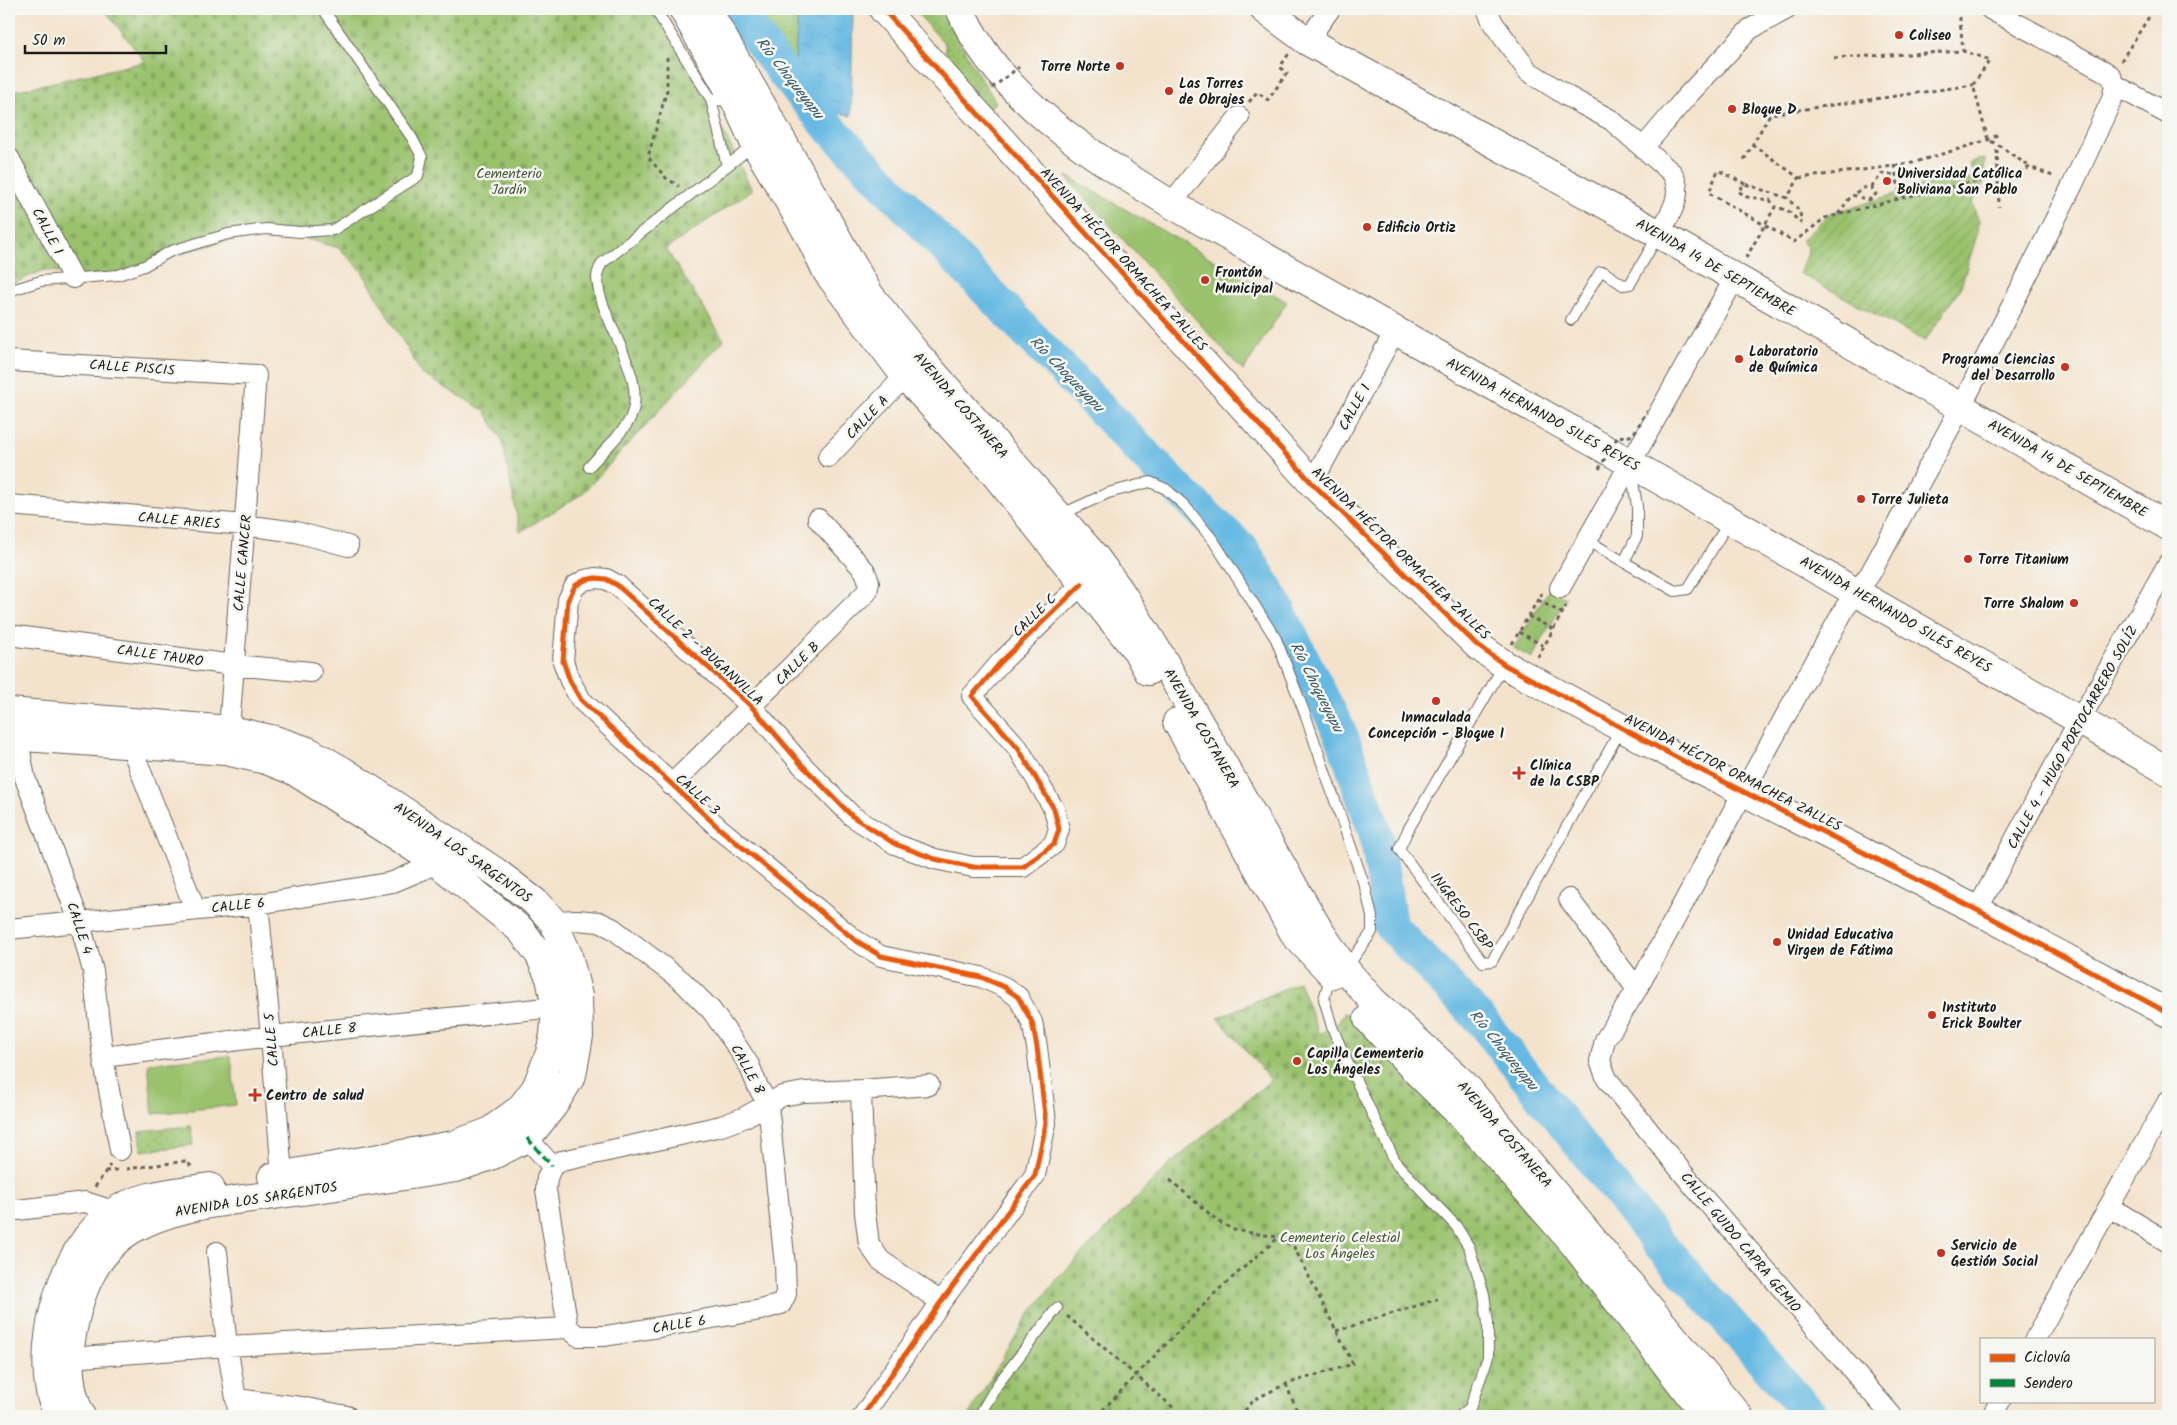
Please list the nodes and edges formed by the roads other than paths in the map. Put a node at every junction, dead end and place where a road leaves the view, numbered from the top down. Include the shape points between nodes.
1 (323, 9) edge
2 (655, 9) edge
3 (683, 9) edge
4 (707, 9) edge
5 (883, 9) edge
6 (960, 9) edge
7 (1264, 9) edge
8 (1330, 9) edge
9 (1487, 9) edge
10 (1787, 9) edge
11 (1990, 9) edge
12 (1307, 41) junction
13 (2113, 81) junction
14 (724, 101) junction
15 (2168, 114) edge
16 (1240, 117) road end
17 (755, 144) junction
18 (1643, 148) junction
19 (9, 158) edge
20 (727, 166) junction
21 (1171, 204) junction
22 (1659, 234) junction
23 (72, 278) junction
24 (1735, 278) junction
25 (9, 293) edge
26 (1571, 320) dead end
27 (1395, 331) junction
28 (9, 361) edge
29 (256, 375) joint
30 (905, 376) junction
31 (1961, 406) junction
32 (828, 457) dead end
33 (1630, 463) junction
34 (588, 467) dead end
35 (1312, 483) junction
36 (9, 505) edge
37 (1059, 516) junction
38 (818, 519) dead end
39 (1730, 520) junction
40 (245, 526) junction
41 (2168, 526) edge
42 (1587, 540) junction
43 (348, 546) dead end
44 (1624, 562) junction
45 (2168, 564) edge
46 (1082, 584) junction
47 (575, 586) joint
48 (1560, 588) dead end
49 (1857, 592) junction
50 (9, 635) edge
51 (1508, 655) junction
52 (234, 665) junction
53 (311, 672) dead end
54 (752, 707) junction
55 (122, 720) junction
56 (2081, 720) junction
57 (12, 724) edge
58 (1621, 728) junction
59 (228, 740) junction
60 (130, 746) junction
61 (2168, 771) edge
62 (671, 785) junction
63 (1744, 790) junction
64 (1042, 854) joint
65 (447, 855) junction
66 (1569, 900) dead end
67 (258, 904) junction
68 (195, 909) junction
69 (1976, 910) junction
70 (553, 921) junction
71 (80, 923) junction
72 (9, 929) edge
73 (1338, 971) junction
74 (1637, 989) junction
75 (556, 1007) junction
76 (2168, 1013) edge
77 (272, 1036) junction
78 (103, 1057) junction
79 (929, 1085) dead end
80 (861, 1090) junction
81 (2168, 1101) edge
82 (768, 1104) junction
83 (527, 1138) junction
84 (120, 1150) road end
85 (552, 1166) junction
86 (282, 1175) junction
87 (200, 1197) junction
88 (2109, 1207) junction
89 (9, 1211) edge
90 (112, 1213) junction
91 (2168, 1242) edge
92 (217, 1252) dead end
93 (786, 1294) joint
94 (941, 1302) junction
95 (1057, 1308) road end
96 (568, 1328) junction
97 (2036, 1338) edge
98 (227, 1346) junction
99 (70, 1358) junction
100 (1999, 1402) edge
101 (238, 1408) edge
102 (69, 1414) edge
103 (348, 1416) edge
104 (863, 1416) edge
105 (979, 1416) edge
106 (1460, 1416) edge
107 (1706, 1416) edge
108 (1739, 1416) edge
109 (1892, 1416) edge
110 (1992, 1416) edge

1 - 23 lane via 412,138 422,157 418,176 333,230 266,229 228,234 171,251 144,266 118,275
2 - 14 lane
3 - 14 main road, AVENIDA COSTANERA
4 - 37 main road, AVENIDA COSTANERA via 869,294 915,352
5 - 35 main road, AVENIDA HÉCTOR ORMACHEA ZALLES
6 - 21 main road, AVENIDA HERNANDO SILES REYES via 1015,89 1105,164
7 - 12 main road, AVENIDA 14 DE SEPTIEMBRE
8 - 12 street
9 - 18 street via 1493,23 1528,71 1610,120
10 - 18 street via 1750,29
11 - 13 street via 2104,71
12 - 22 main road, AVENIDA 14 DE SEPTIEMBRE
13 - 15 street
13 - 31 street via 2112,99 2073,184
14 - 17 main road, AVENIDA COSTANERA
14 - 20 lane
16 - 21 street
17 - 20 lane
17 - 30 main road, AVENIDA COSTANERA via 827,272
18 - 22 street via 1672,173 1677,182 1676,203
19 - 23 street, CALLE 1
20 - 34 lane via 602,263 597,275 599,294 634,387 634,408 628,423
21 - 27 main road, AVENIDA HERNANDO SILES REYES
22 - 24 main road, AVENIDA 14 DE SEPTIEMBRE
22 - 26 lane via 1630,284 1623,285 1600,272
23 - 25 lane via 41,281
24 - 31 main road, AVENIDA 14 DE SEPTIEMBRE
24 - 33 street
27 - 33 main road, AVENIDA HERNANDO SILES REYES
27 - 35 street, CALLE 1
28 - 29 street, CALLE PISCIS
29 - 40 street, CALLE CANCER
30 - 32 street, CALLE A
30 - 46 main road, AVENIDA COSTANERA via 994,472
31 - 41 main road, AVENIDA 14 DE SEPTIEMBRE
31 - 49 street via 1870,574
33 - 39 main road, AVENIDA HERNANDO SILES REYES
33 - 42 street
33 - 44 lane via 1637,506 1637,536
35 - 51 main road, AVENIDA HÉCTOR ORMACHEA ZALLES via 1478,646
36 - 40 street, CALLE ARIES
37 - 73 main road, AVENIDA COSTANERA via 1120,590 1160,655 1319,930
37 - 73 lane via 1108,493 1150,482 1166,489 1213,540 1276,639 1366,890 1372,917 1372,932
38 - 54 street, CALLE B via 868,576 868,587 864,596
39 - 44 lane via 1688,589 1675,592
39 - 49 main road, AVENIDA HERNANDO SILES REYES
40 - 43 street, CALLE ARIES via 296,532
40 - 52 street, CALLE CANCER
42 - 44 lane
42 - 48 street
45 - 56 street, CALLE 4 - HUGO PORTOCARRERO SOLÍZ
46 - 64 street, CALLE C via 1000,663 972,696 1018,748 1054,809 1059,829 1054,844
46 - 73 main road, AVENIDA COSTANERA via 1137,651 1295,935
47 - 54 street, CALLE 2 - BUGANVILLA via 595,578 617,585
47 - 62 street, CALLE 3 via 568,600 564,651 570,681 581,700
49 - 56 main road, AVENIDA HERNANDO SILES REYES
49 - 63 street
50 - 52 street, CALLE TAURO
51 - 58 main road, AVENIDA HÉCTOR ORMACHEA ZALLES
51 - 58 lane, INGRESO CSBP via 1399,849 1483,962 1492,960
52 - 53 street, CALLE TAURO
52 - 59 street, CALLE CANCER
54 - 62 street, CALLE B
54 - 64 street, CALLE 2 - BUGANVILLA via 852,816 895,844 935,859 973,867 1023,867
55 - 57 main road, AVENIDA LOS SARGENTOS
55 - 59 main road, AVENIDA LOS SARGENTOS
55 - 60 street
56 - 61 main road, AVENIDA HERNANDO SILES REYES
56 - 69 street, CALLE 4 - HUGO PORTOCARRERO SOLÍZ
57 - 60 main road, AVENIDA LOS SARGENTOS
57 - 71 street, CALLE 4 via 24,778
58 - 63 main road, AVENIDA HÉCTOR ORMACHEA ZALLES
59 - 60 main road, AVENIDA LOS SARGENTOS
59 - 65 main road, AVENIDA LOS SARGENTOS via 274,740 308,751 343,771
60 - 68 street
62 - 94 street, CALLE 3 via 855,940 881,956 981,977 1004,986 1018,998 1032,1022 1038,1047 1046,1123 1035,1175
63 - 69 main road, AVENIDA HÉCTOR ORMACHEA ZALLES
63 - 74 street
65 - 67 street, CALLE 6 via 393,882
65 - 70 main road, AVENIDA LOS SARGENTOS via 496,872 535,902
65 - 75 main road, AVENIDA LOS SARGENTOS via 521,930 539,954 550,978
66 - 74 street
67 - 68 street, CALLE 6
67 - 77 street, CALLE 5
68 - 71 street, CALLE 6
69 - 76 main road, AVENIDA HÉCTOR ORMACHEA ZALLES
70 - 82 street, CALLE 8 via 599,922 612,928 682,981 710,1010 750,1065
70 - 83 main road, AVENIDA LOS SARGENTOS via 568,955 578,996 579,1036 572,1075 553,1106
71 - 72 street, CALLE 6
71 - 78 street, CALLE 4 via 93,971
73 - 106 lane via 1324,999 1347,1062 1396,1163 1456,1226 1469,1247 1484,1294 1488,1357 1470,1408
73 - 107 main road, AVENIDA COSTANERA via 1372,1023 1464,1118 1572,1243
73 - 108 main road, AVENIDA COSTANERA via 1464,1084
74 - 109 street, CALLE GUIDO CAPRA GEMIO via 1605,1040 1600,1061 1607,1079 1695,1188
75 - 77 street, CALLE 8
75 - 86 main road, AVENIDA LOS SARGENTOS via 550,1054 536,1088 520,1109 490,1132 453,1145
77 - 78 street, CALLE 8
77 - 86 street, CALLE 5
78 - 84 street, CALLE 4
79 - 80 street
80 - 82 street via 804,1092 782,1096
80 - 94 street via 869,1244 880,1260
81 - 88 street
82 - 85 street via 721,1126
82 - 93 street, CALLE 8
83 - 85 street
83 - 87 main road, AVENIDA LOS SARGENTOS via 456,1168
85 - 96 street via 546,1190
86 - 87 main road, AVENIDA LOS SARGENTOS
87 - 90 main road, AVENIDA LOS SARGENTOS via 155,1196
87 - 99 main road, AVENIDA LOS SARGENTOS via 130,1231 96,1265 76,1310
88 - 91 street
88 - 97 street
89 - 90 street via 85,1202
90 - 102 main road, AVENIDA LOS SARGENTOS via 87,1235 73,1257 58,1298 49,1342 50,1392
92 - 98 street
93 - 96 street, CALLE 6 via 780,1304 761,1310 604,1336 578,1336
94 - 104 street, CALLE 3
95 - 105 lane via 997,1385
96 - 98 street
98 - 99 street
98 - 101 street
99 - 102 main road, AVENIDA LOS SARGENTOS
100 - 110 street
101 - 103 street via 301,1406

